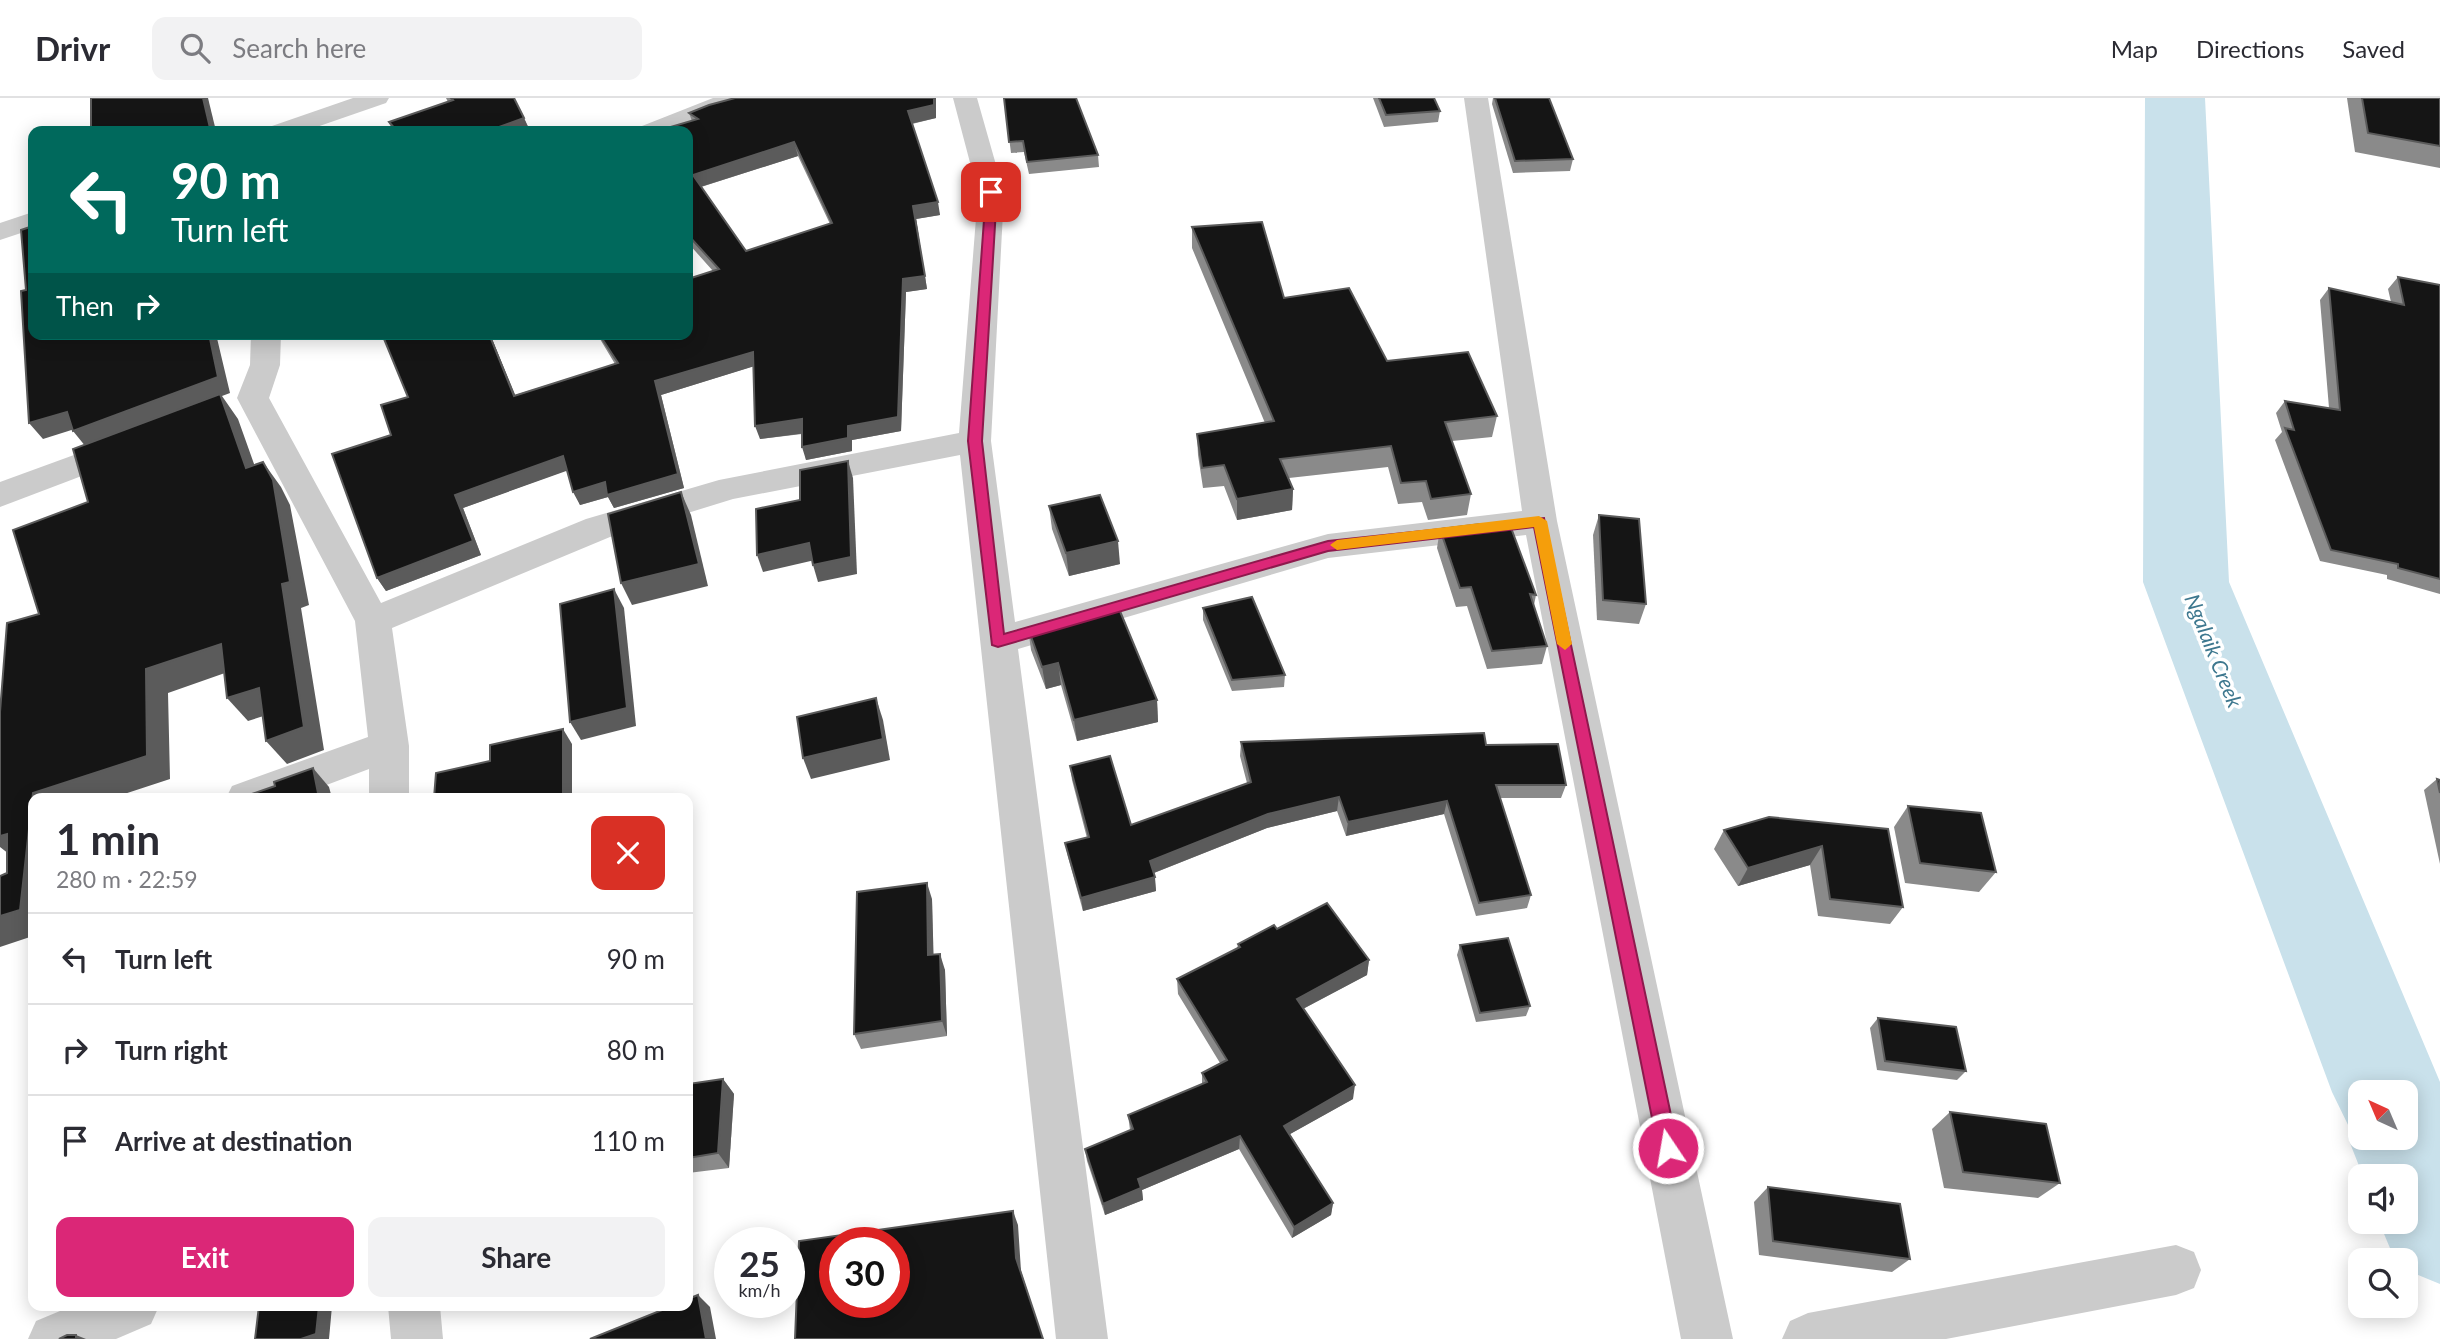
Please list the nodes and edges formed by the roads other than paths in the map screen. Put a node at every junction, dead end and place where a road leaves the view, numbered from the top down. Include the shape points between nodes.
1 (316, 98) edge
2 (377, 98) edge
3 (735, 98) edge
4 (965, 98) edge
5 (1476, 98) edge
6 (287, 126) edge
7 (296, 126) edge
8 (664, 126) edge
9 (28, 222) edge
10 (0, 232) edge
11 (266, 340) edge
12 (152, 437) edge
13 (975, 441) junction
14 (0, 495) edge
15 (1539, 521) junction
16 (373, 621) junction
17 (998, 641) junction
18 (389, 746) junction
19 (260, 793) edge
20 (389, 793) edge
21 (2176, 1270) dead end
22 (121, 1311) edge
23 (414, 1311) edge
24 (54, 1339) edge
25 (417, 1339) edge
26 (1082, 1339) edge
27 (1707, 1339) edge
28 (1808, 1339) edge

1 - 6 street
2 - 7 street
3 - 8 street
4 - 13 street via 991,192
5 - 15 street
9 - 10 street
11 - 16 street via 265,365 241,403
12 - 14 street
13 - 16 street via 704,496 598,528
13 - 17 street
15 - 17 street via 1328,546
15 - 27 street
16 - 18 street
17 - 26 street
18 - 19 street
18 - 20 street
21 - 28 street
22 - 24 street
23 - 25 street

